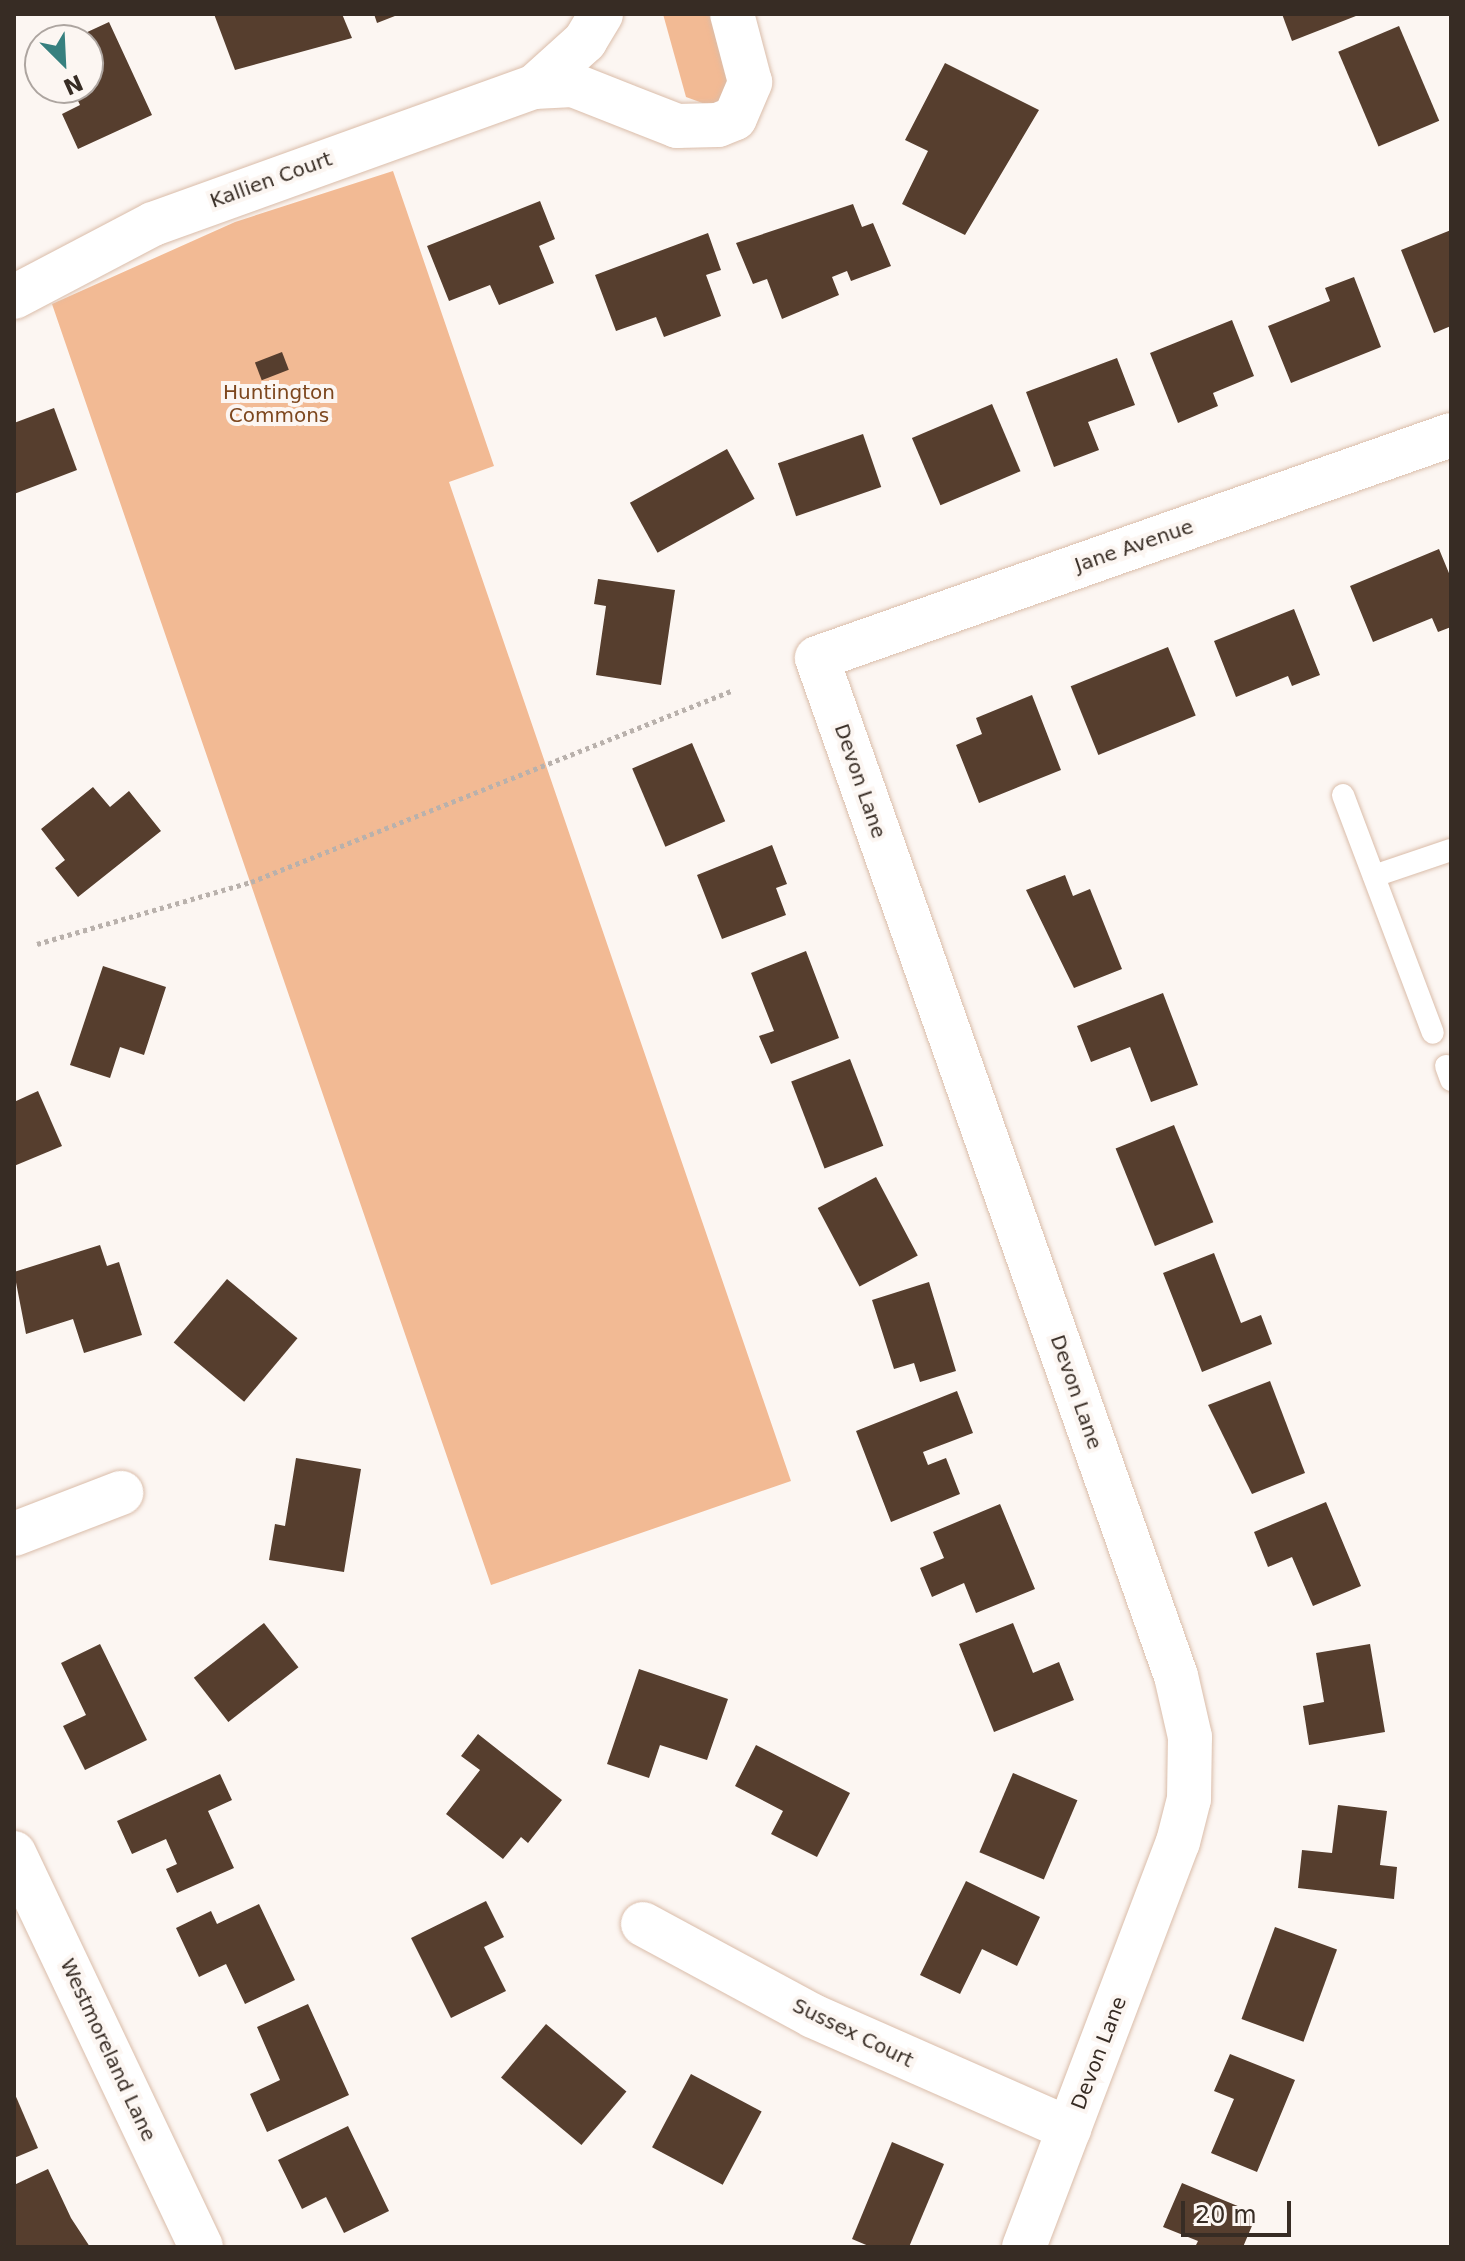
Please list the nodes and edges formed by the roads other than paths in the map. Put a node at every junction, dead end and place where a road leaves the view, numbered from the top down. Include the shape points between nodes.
1 (601, 14) edge
2 (732, 14) edge
3 (534, 87) junction
4 (15, 294) edge
5 (1451, 435) edge
6 (817, 658) joint
7 (1343, 795) dead end
8 (1451, 850) edge
9 (1374, 876) junction
10 (1433, 1033) dead end
11 (121, 1493) dead end
12 (14, 1534) edge
13 (14, 1853) edge
14 (643, 1924) dead end
15 (1069, 2129) junction
16 (201, 2247) edge
17 (1024, 2247) edge

1 - 3 street, Kallien Court via 585,41
2 - 3 street, Kallien Court via 750,82 735,118 718,125 677,126 573,85
3 - 4 street, Kallien Court via 153,224
5 - 6 street, Jane Avenue
6 - 15 street, Devon Lane via 1176,1676 1190,1737 1189,1799 1178,1842
7 - 9 lane
8 - 9 lane
9 - 10 lane
11 - 12 street
13 - 16 street, Westmoreland Lane
14 - 15 street, Sussex Court via 813,2016
15 - 17 street, Devon Lane

